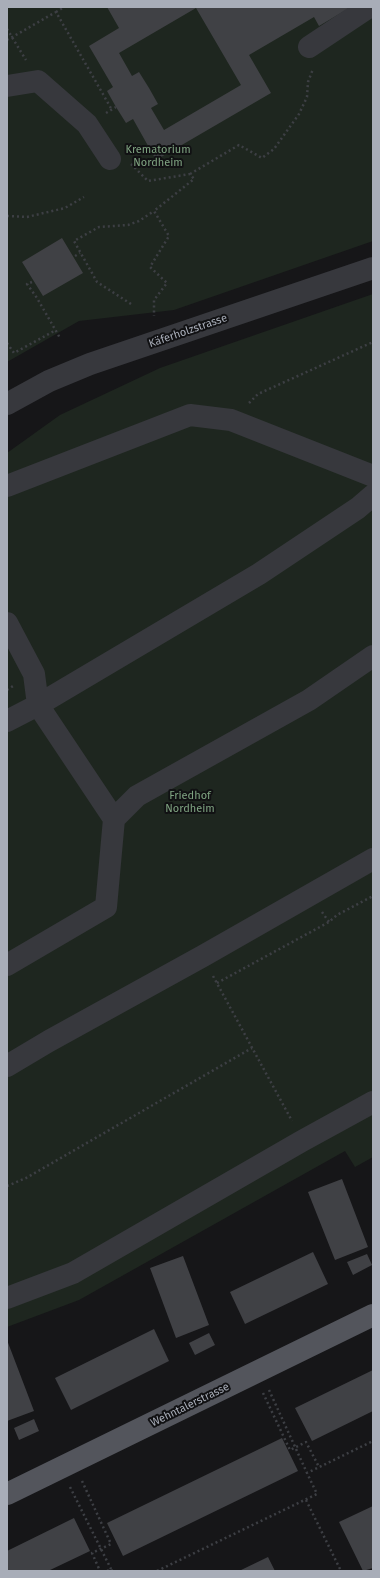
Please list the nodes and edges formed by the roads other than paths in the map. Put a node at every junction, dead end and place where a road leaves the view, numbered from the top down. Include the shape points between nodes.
1 (369, 7) edge
2 (309, 47) road end
3 (7, 86) edge
4 (110, 159) dead end
5 (373, 268) edge
6 (7, 404) edge
7 (373, 476) edge
8 (7, 486) edge
9 (373, 495) edge
10 (7, 623) edge
11 (373, 656) edge
12 (38, 705) junction
13 (7, 721) edge
14 (114, 819) junction
15 (373, 859) edge
16 (7, 965) edge
17 (7, 1066) edge
18 (373, 1102) edge
19 (7, 1298) edge
20 (373, 1315) edge
21 (7, 1494) edge

1 - 2 street
3 - 4 street via 38,81 87,124
5 - 6 street, Käferholzstrasse via 90,364 48,381
7 - 8 street via 231,420 190,415
9 - 12 street via 358,508 259,574
10 - 12 street via 34,674
11 - 14 street via 310,700 137,796
12 - 13 street
12 - 14 street
14 - 16 street via 106,906
15 - 17 street
18 - 19 street via 73,1273
20 - 21 main road, Wehntalerstrasse

